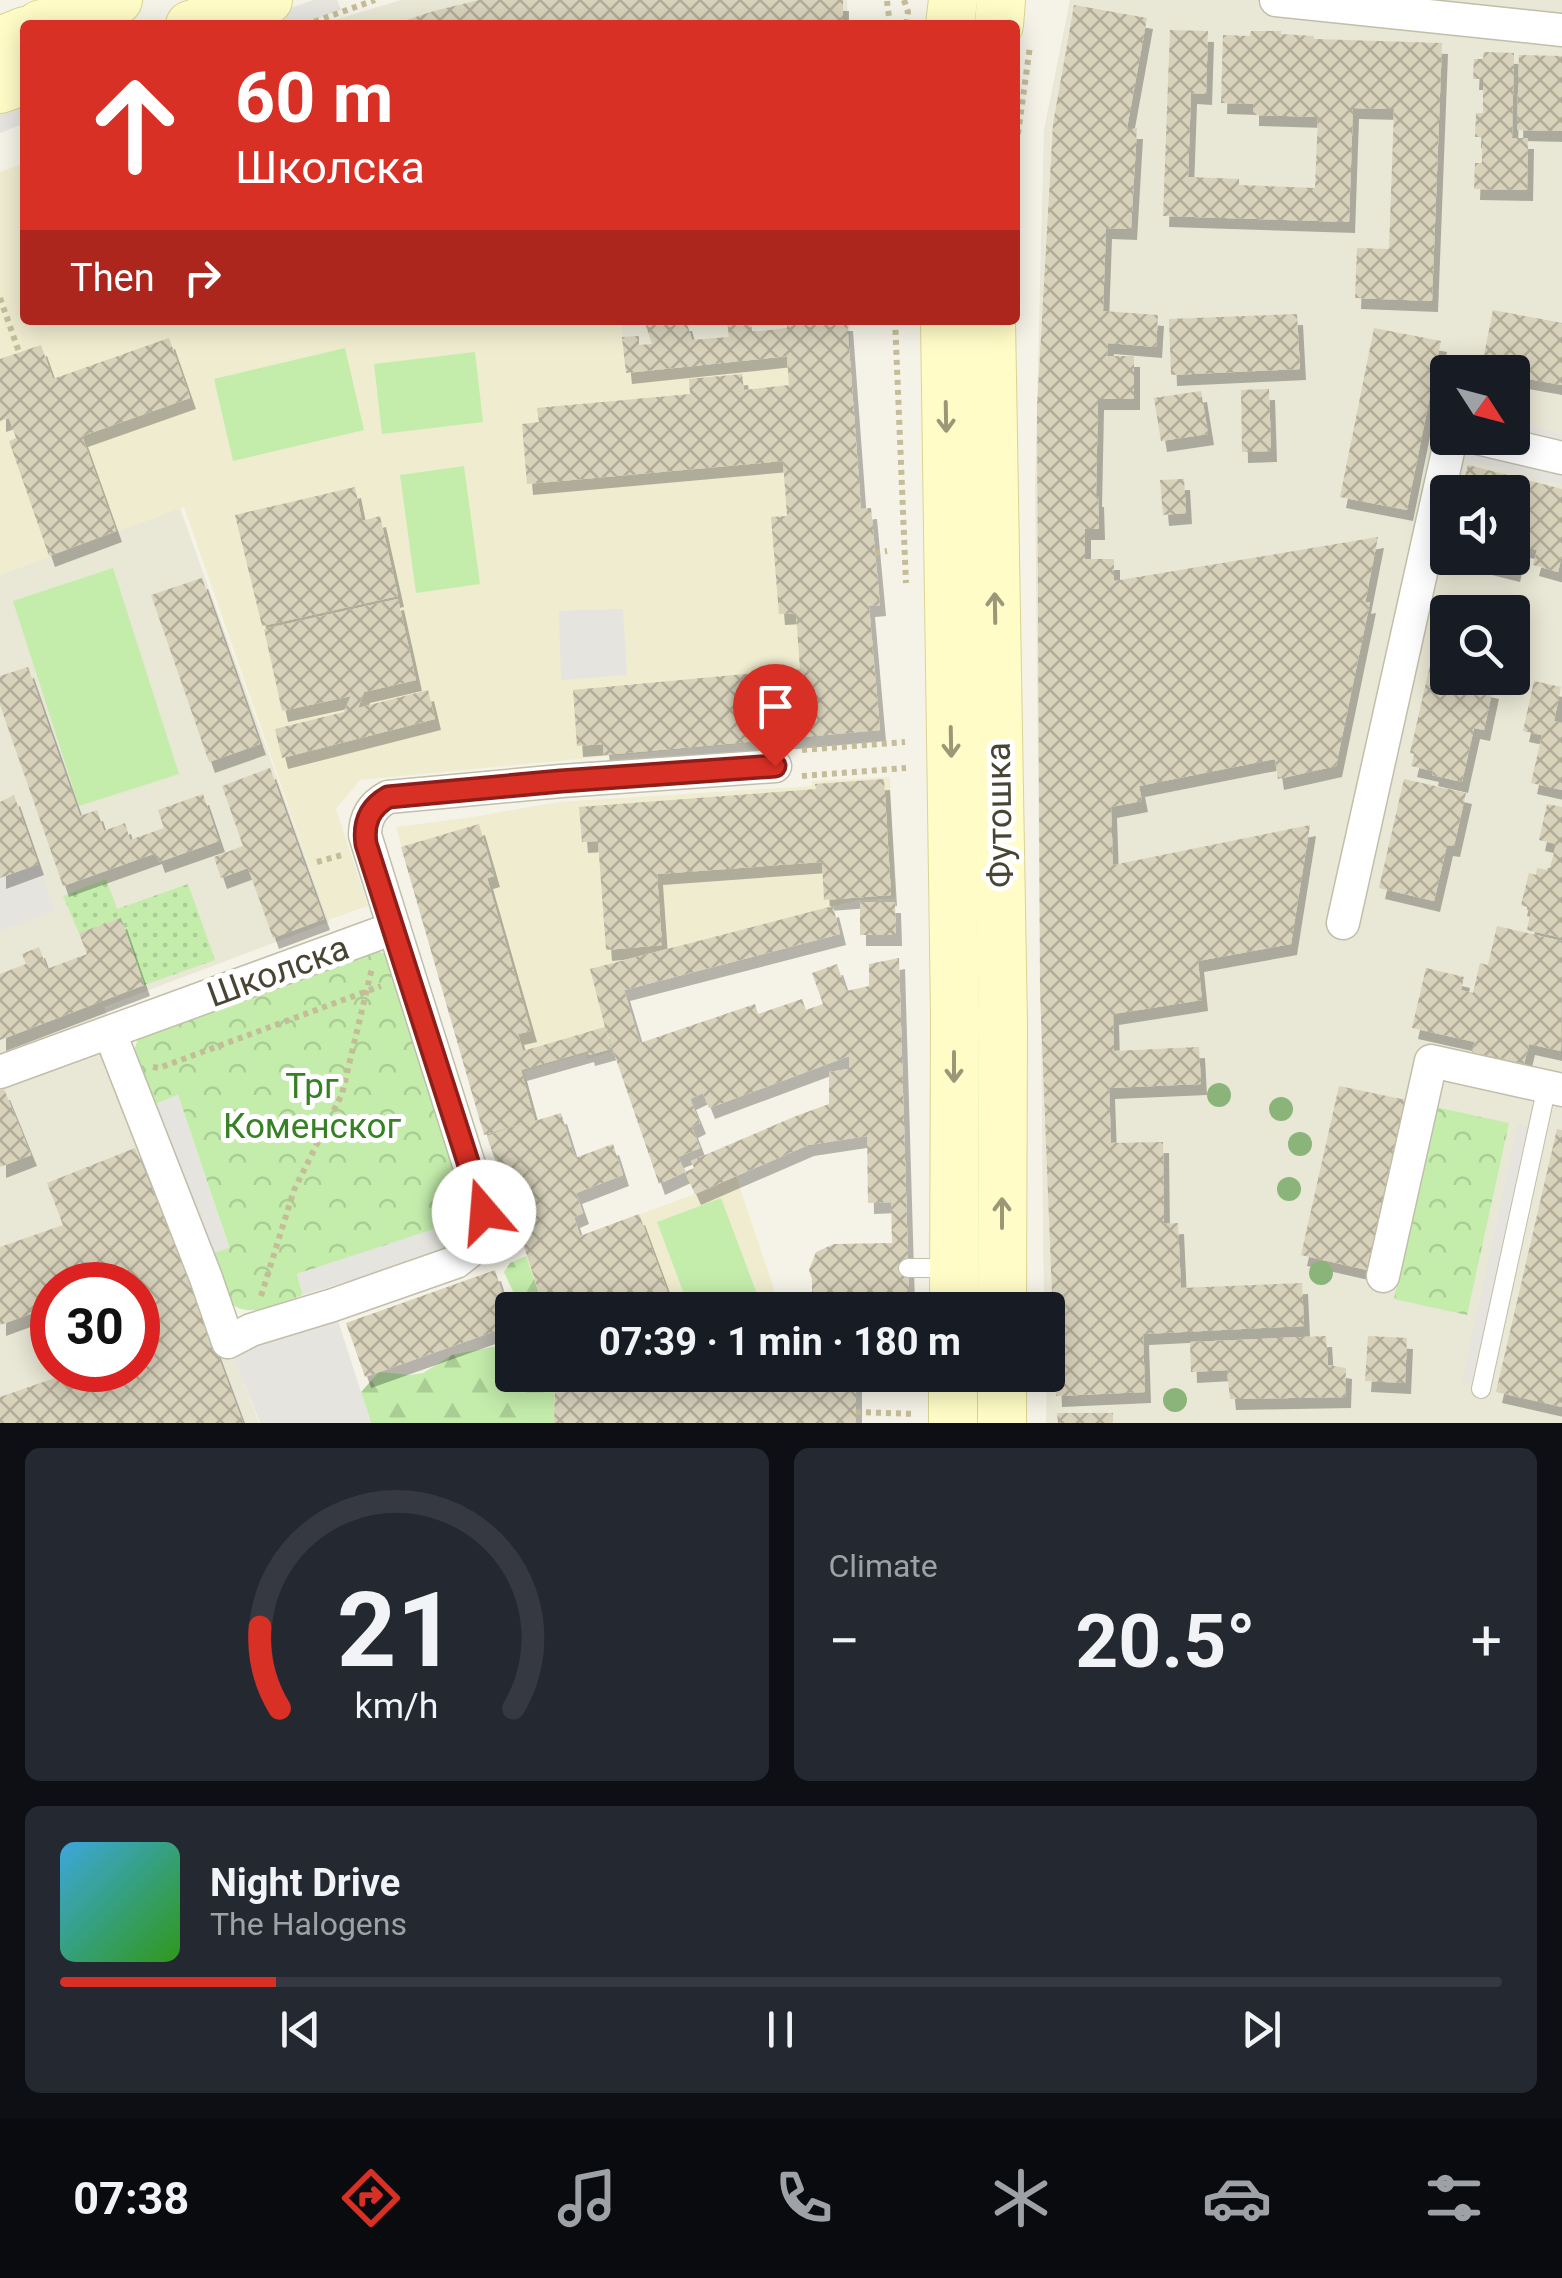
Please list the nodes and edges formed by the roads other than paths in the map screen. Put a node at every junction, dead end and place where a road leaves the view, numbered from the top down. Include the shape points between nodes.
1 (118, 0) edge
2 (268, 0) edge
3 (1276, 0) edge
4 (55, 20) edge
5 (206, 20) edge
6 (1562, 30) edge
7 (945, 325) edge
8 (991, 325) edge
9 (1530, 451) edge
10 (1447, 455) edge
11 (1562, 458) edge
12 (787, 764) road end
13 (1343, 923) dead end
14 (394, 928) junction
15 (110, 1033) junction
16 (0, 1072) edge
17 (1555, 1088) edge
18 (1383, 1276) dead end
19 (933, 1288) edge
20 (1002, 1292) edge
21 (1481, 1388) dead end
22 (947, 1392) edge
23 (1002, 1392) edge
24 (935, 1419) edge
25 (1002, 1423) edge

1 - 4 main road
2 - 5 main road
3 - 6 street
7 -> 19 main road, Футошка via 954,1016
20 -> 8 main road, Футошка
9 - 11 street
10 - 13 street
12 - 14 street, Школска via 388,797 371,811 365,835
14 - 15 street, Школска
14 - 15 street via 484,1212 474,1248 456,1262 228,1342
15 - 16 street, Школска
17 - 18 street via 1431,1061
17 - 21 lane
22 - 24 main road
23 - 25 main road

